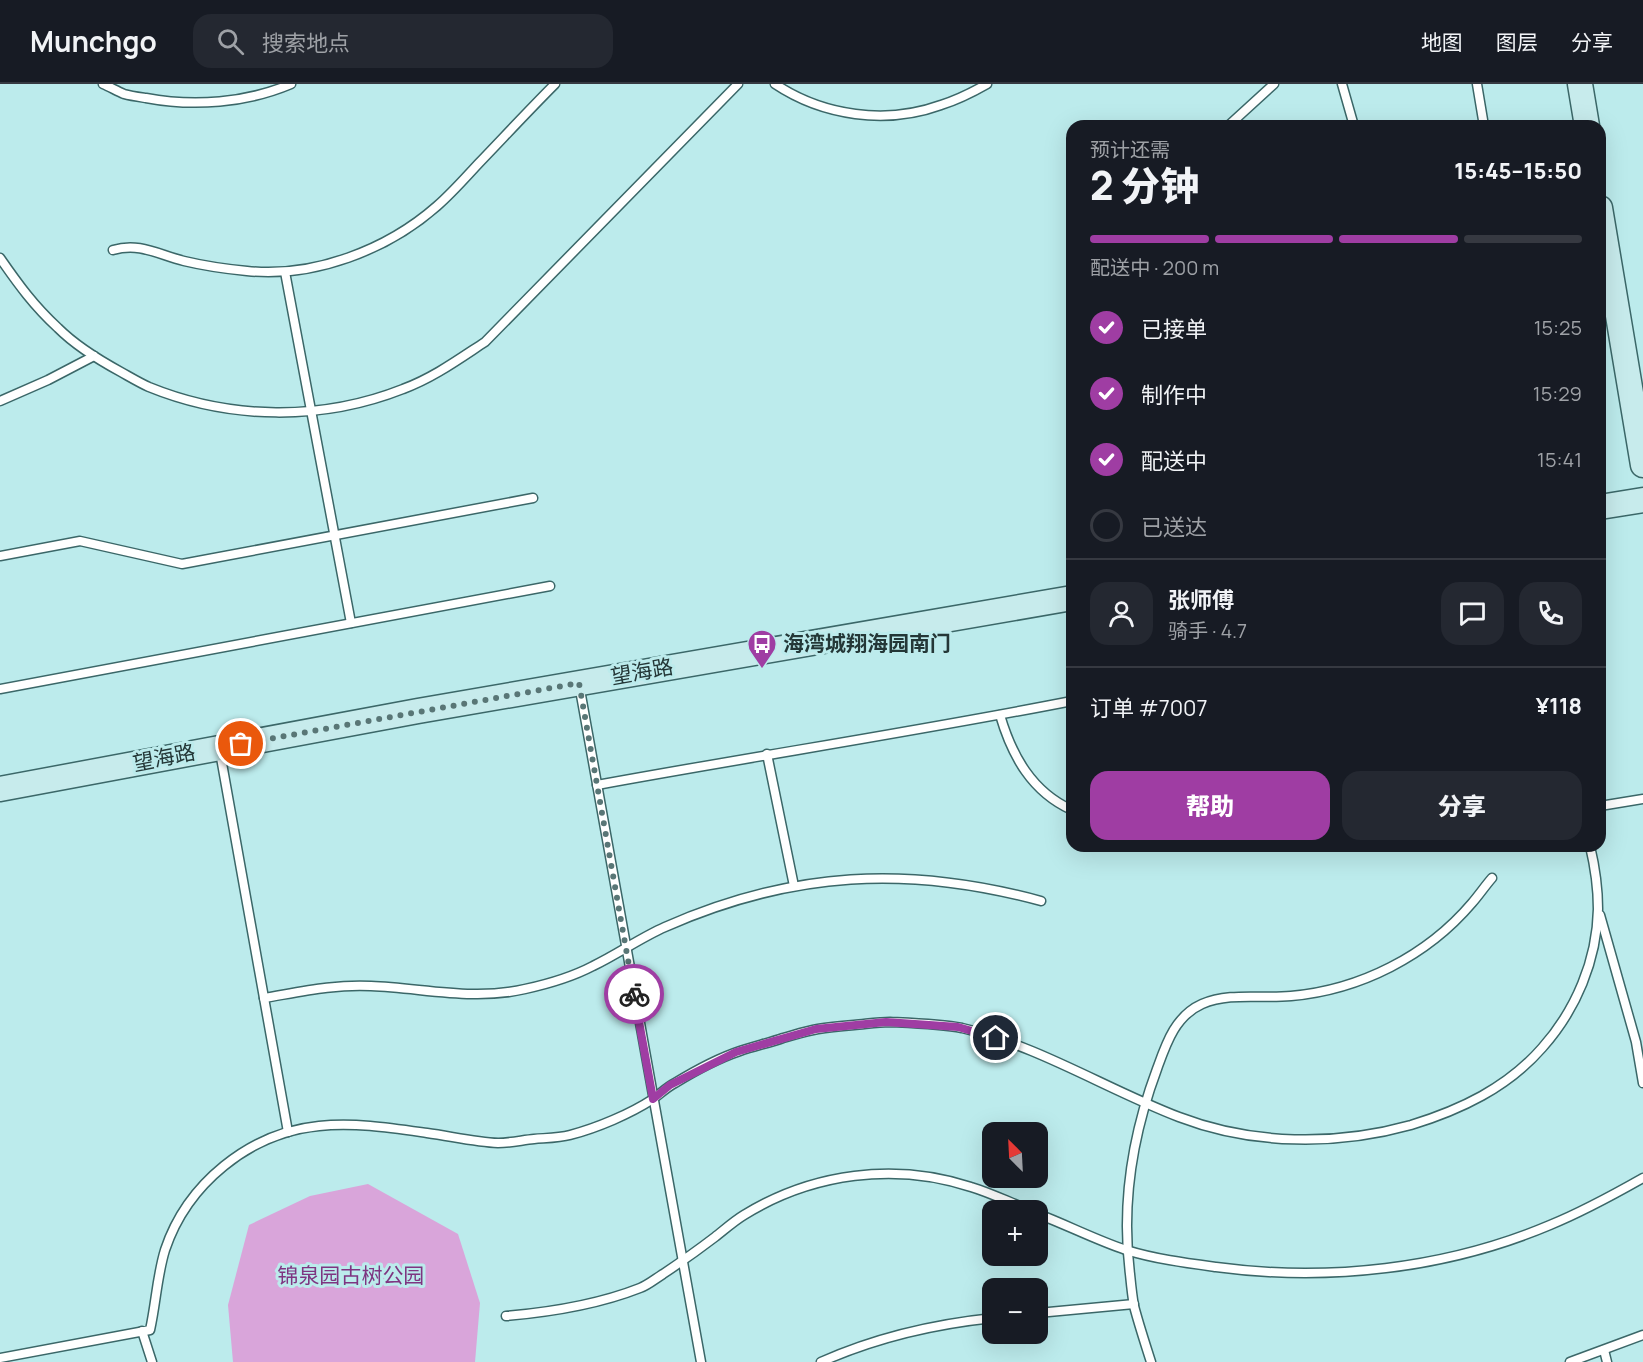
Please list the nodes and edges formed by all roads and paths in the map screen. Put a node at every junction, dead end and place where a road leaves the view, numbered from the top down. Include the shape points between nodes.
1 (103, 84) edge
2 (291, 84) edge
3 (555, 84) edge
4 (738, 84) edge
5 (775, 84) edge
6 (987, 84) edge
7 (1274, 84) edge
8 (1342, 84) edge
9 (1477, 84) edge
10 (1580, 84) edge
11 (1236, 120) edge
12 (1352, 120) edge
13 (1483, 120) edge
14 (1584, 120) edge
15 (1606, 244) edge
16 (113, 250) dead end
17 (0, 258) edge
18 (285, 272) junction
19 (94, 356) junction
20 (0, 401) edge
21 (311, 412) junction
22 (1643, 465) edge
23 (533, 498) dead end
24 (1643, 500) edge
25 (1606, 506) edge
26 (335, 535) junction
27 (0, 556) edge
28 (550, 586) dead end
29 (1066, 599) edge
30 (351, 623) junction
31 (579, 683) junction
32 (0, 688) edge
33 (1066, 702) edge
34 (1000, 715) junction
35 (219, 748) junction
36 (767, 754) junction
37 (597, 785) junction
38 (0, 789) edge
39 (1643, 799) edge
40 (1606, 805) edge
41 (1066, 807) edge
42 (1591, 852) edge
43 (1492, 878) dead end
44 (794, 886) junction
45 (1041, 902) dead end
46 (1598, 909) junction
47 (626, 947) junction
48 (264, 998) junction
49 (1643, 1083) edge
50 (653, 1099) junction
51 (1145, 1102) junction
52 (288, 1132) junction
53 (1643, 1178) edge
54 (1005, 1200) edge
55 (1048, 1218) edge
56 (1127, 1250) junction
57 (682, 1261) junction
58 (1134, 1304) junction
59 (1048, 1312) edge
60 (506, 1316) dead end
61 (982, 1319) edge
62 (142, 1331) junction
63 (1643, 1335) edge
64 (1604, 1350) junction
65 (7, 1359) edge
66 (152, 1362) edge
67 (701, 1362) edge
68 (821, 1362) edge
69 (1151, 1362) edge
70 (1570, 1362) edge
71 (1607, 1362) edge

1 - 2 lane via 126,94 202,103 241,99
3 - 18 lane via 437,206 403,231 326,264
4 - 21 lane via 485,342 446,368 403,389 358,404
5 - 6 lane via 829,109 885,116 940,106
7 - 11 lane
8 - 12 lane
9 - 13 lane
10 - 14 street
15 - 22 street
16 - 18 lane via 138,247 217,268
17 - 19 lane via 24,293 59,330
18 - 21 lane
19 - 20 lane
19 - 21 lane via 149,387 201,404 256,413
21 - 26 lane
23 - 26 lane
24 - 25 street
26 - 27 lane via 182,564 80,541
26 - 30 lane
28 - 30 lane
29 - 31 street, 望海路
30 - 32 lane
31 - 35 street, 望海路
31 - 37 lane
33 - 34 lane
34 - 36 lane
34 - 41 lane via 1015,756 1027,773
35 - 38 street, 望海路
35 - 48 lane
36 - 37 lane
36 - 44 lane
37 - 47 lane
39 - 40 lane
42 - 46 lane
43 - 51 lane via 1449,927 1397,964 1368,978 1305,995 1219,998 1199,1005 1182,1018 1169,1036
44 - 45 lane via 865,879 936,880
44 - 47 lane via 702,912
46 - 49 lane via 1636,1042
46 - 51 lane via 1585,976 1571,1008 1552,1036 1530,1062 1503,1084 1463,1106 1393,1130 1309,1140 1225,1130 1184,1119
47 - 48 lane via 559,981 523,990 448,994 398,987 329,986
47 - 50 lane
48 - 52 lane
50 - 51 lane via 670,1085 736,1052 816,1029 886,1022 958,1027 1015,1044
50 - 52 lane via 625,1116 568,1136 497,1143 345,1125
50 - 57 lane
51 - 56 lane via 1127,1200
52 - 62 lane via 235,1157 193,1198 165,1249 150,1330
53 - 56 lane via 1549,1226 1491,1246 1431,1261 1370,1270 1248,1272
54 - 57 lane via 933,1177 894,1173 854,1175 778,1196 743,1216
55 - 56 lane
56 - 58 lane
57 - 60 lane via 642,1287 598,1302
57 - 67 lane
58 - 59 lane
58 - 69 lane
61 - 68 lane via 897,1336
62 - 65 lane
62 - 66 lane
63 - 64 lane
64 - 70 lane
64 - 71 lane

